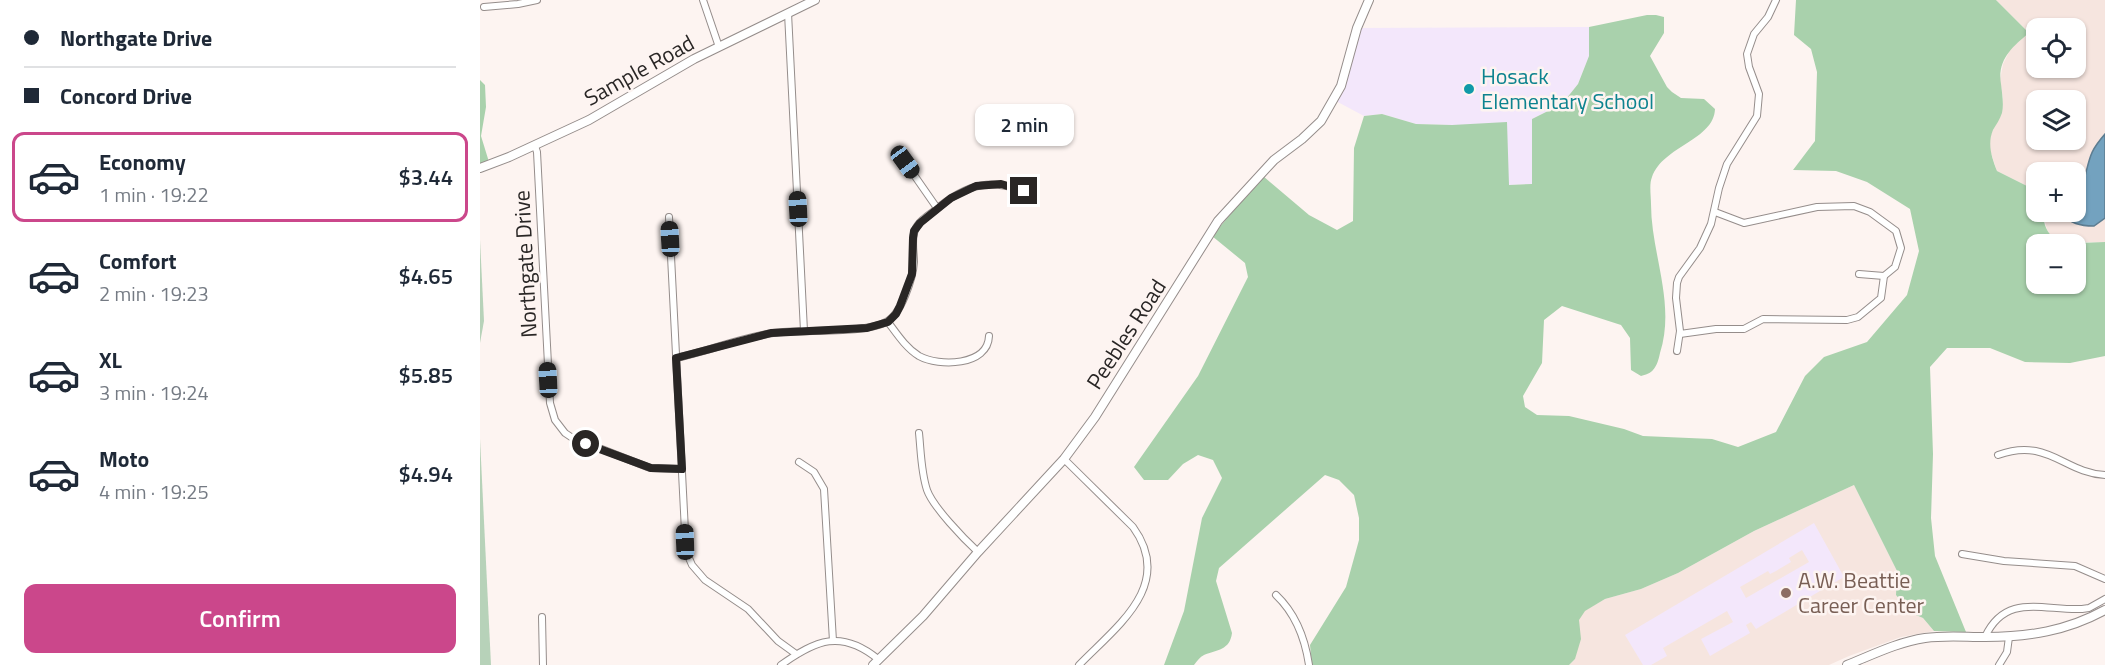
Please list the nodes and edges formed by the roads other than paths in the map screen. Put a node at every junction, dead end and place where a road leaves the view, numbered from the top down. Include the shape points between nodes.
1 (537, 0) edge
2 (703, 0) edge
3 (815, 0) edge
4 (1369, 0) edge
5 (1773, 2) edge
6 (484, 7) dead end
7 (788, 13) junction
8 (719, 47) junction
9 (535, 146) junction
10 (905, 162) dead end
11 (480, 168) edge
12 (1034, 195) dead end
13 (937, 208) junction
14 (1715, 212) junction
15 (669, 217) dead end
16 (1859, 274) dead end
17 (1884, 276) junction
18 (888, 322) junction
19 (804, 331) junction
20 (1680, 334) junction
21 (989, 336) dead end
22 (1677, 351) dead end
23 (676, 358) junction
24 (919, 433) dead end
25 (1998, 455) dead end
26 (1064, 459) junction
27 (798, 462) dead end
28 (682, 469) junction
29 (2105, 475) edge
30 (978, 552) junction
31 (1962, 554) dead end
32 (2105, 579) edge
33 (1276, 595) dead end
34 (2105, 599) edge
35 (2104, 612) edge
36 (542, 617) dead end
37 (1985, 637) junction
38 (2009, 637) junction
39 (833, 641) junction
40 (796, 654) junction
41 (876, 662) edge
42 (543, 665) edge
43 (781, 665) edge
44 (1079, 665) edge
45 (1309, 665) edge
46 (1847, 665) edge
47 (2000, 665) edge

1 - 6 street
2 - 8 street
3 - 7 street, Sample Road
4 - 26 street, Peebles Road via 1341,86 1328,112 1274,160 1218,221 1095,417
5 - 14 street via 1747,54 1759,94 1757,116 1727,164
7 - 8 street, Sample Road
7 - 19 street
8 - 9 street, Sample Road via 590,120
9 - 11 street, Sample Road
9 - 28 street, Northgate Drive via 552,413 565,433 586,444 651,468
10 - 13 street
12 - 13 street via 1010,185 985,184 958,193
13 - 18 street via 914,231 912,274 896,314
14 - 17 street via 1744,223 1817,207 1854,206 1870,212 1896,231 1901,248 1895,267
14 - 20 street via 1705,238 1677,283
15 - 23 street
16 - 17 street
17 - 20 street via 1881,298 1858,317 1763,319 1744,329
18 - 19 street via 867,328
18 - 21 street via 912,351 941,363 978,355 987,346
19 - 23 street via 761,335
20 - 22 street
23 - 28 street
24 - 30 street via 928,491
25 - 29 street via 2019,450 2041,452
26 - 30 street, Peebles Road
26 - 44 street via 1133,526 1148,558 1147,580 1139,601
27 - 39 street via 814,472 824,489
28 - 40 street via 688,558 705,580 740,603
30 - 41 street, Peebles Road via 923,616
31 - 32 street via 2075,566
33 - 45 street via 1299,626
34 - 37 street via 2082,609 2021,606 1997,618
35 - 38 street via 2053,631
36 - 42 street
37 - 38 street
37 - 46 street via 1913,640
38 - 47 street
39 - 40 street via 813,644
39 - 41 street via 857,646
40 - 43 street

